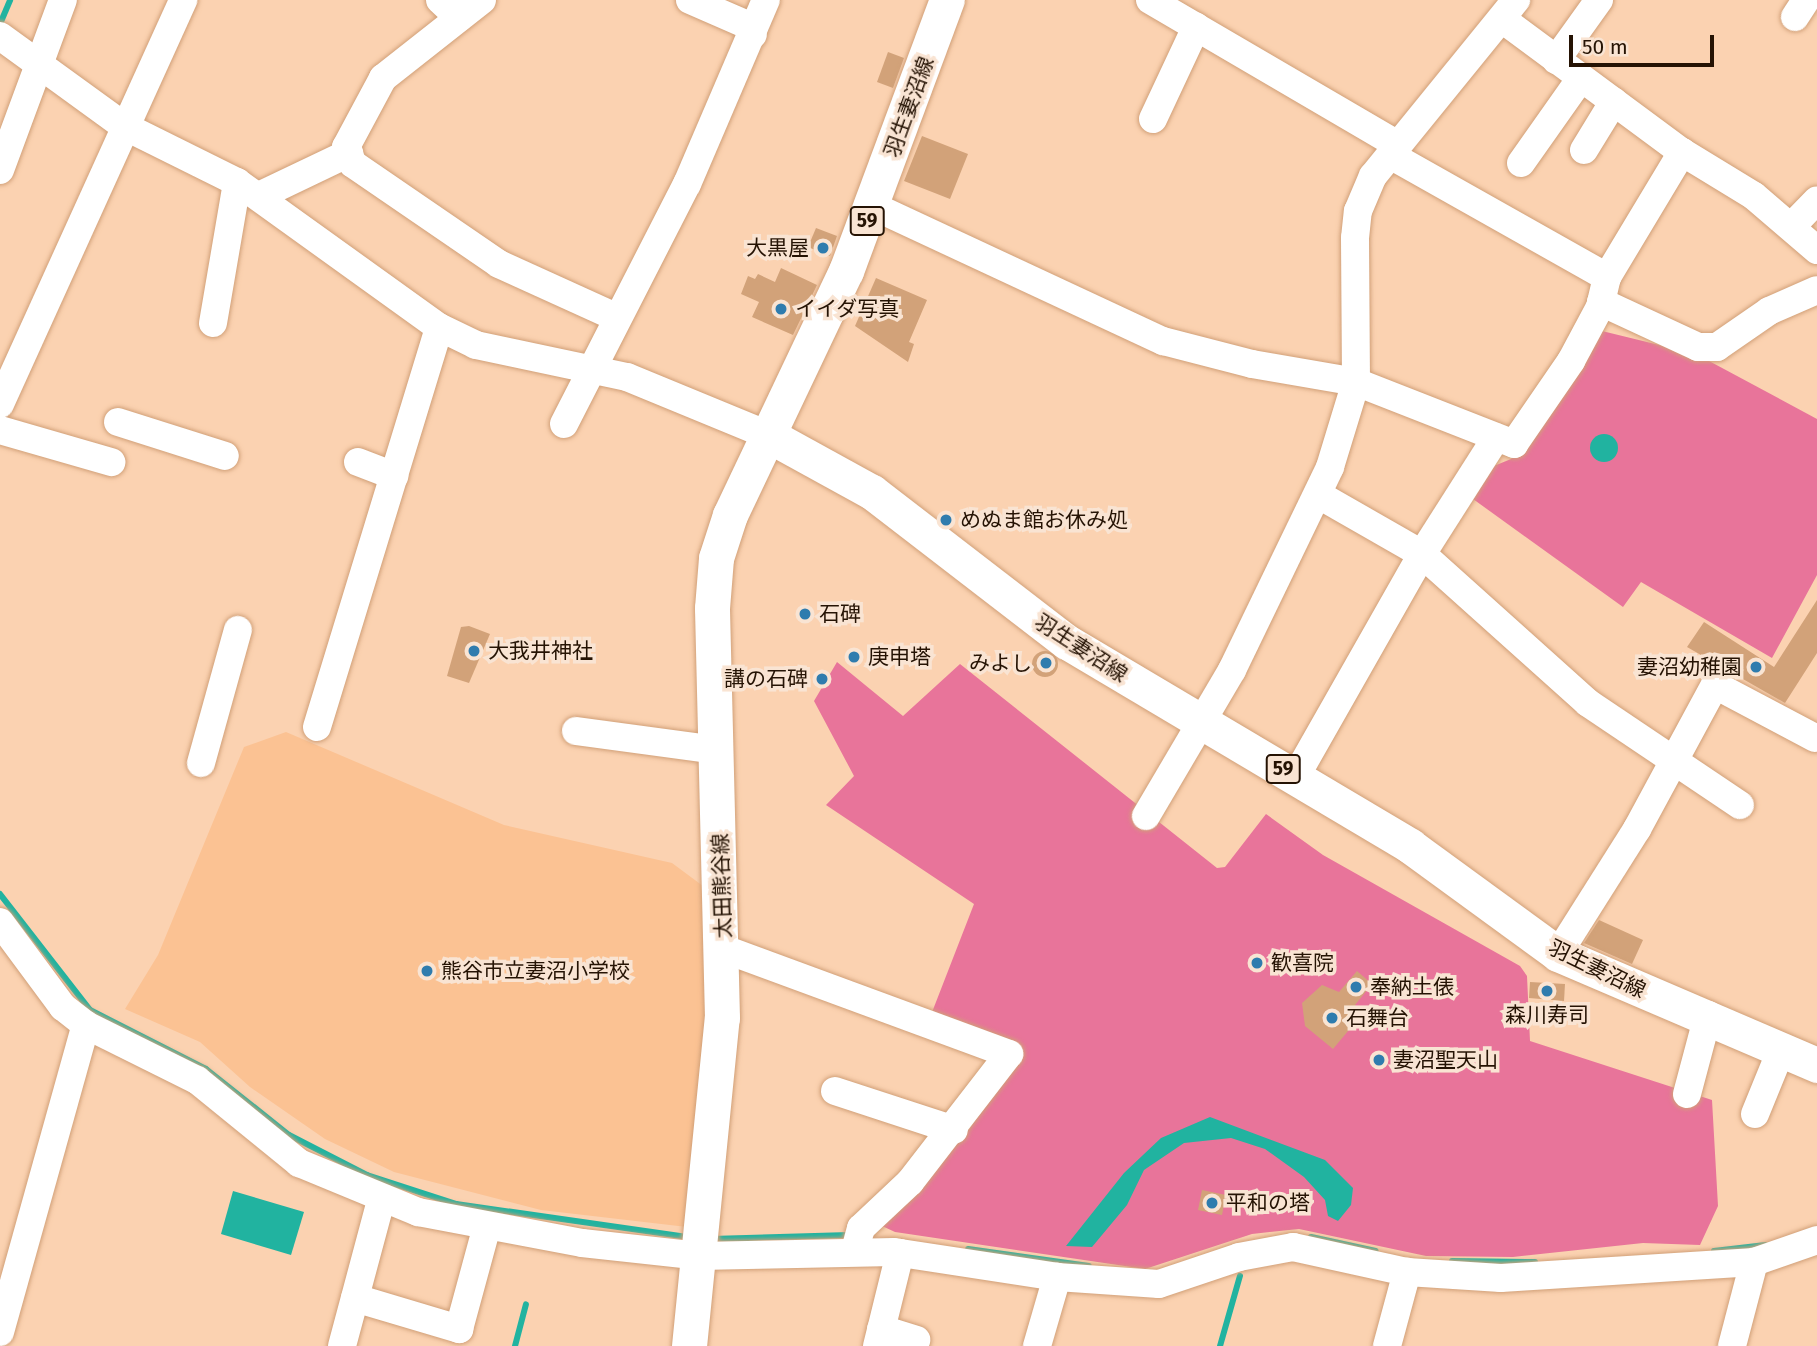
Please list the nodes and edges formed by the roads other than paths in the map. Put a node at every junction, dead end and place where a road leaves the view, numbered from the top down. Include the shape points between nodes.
1 (64, 0) edge
2 (183, 0) edge
3 (482, 0) edge
4 (690, 0) edge
5 (766, 0) edge
6 (947, 0) edge
7 (1150, 0) edge
8 (1600, 0) edge
9 (450, 9) edge
10 (1509, 10) edge
11 (1196, 27) junction
12 (753, 35) junction
13 (4, 39) edge
14 (1556, 60) junction
15 (39, 65) junction
16 (1581, 78) junction
17 (1614, 101) junction
18 (1153, 119) dead end
19 (124, 126) junction
20 (1584, 150) dead end
21 (1395, 151) junction
22 (1682, 152) junction
23 (349, 153) junction
24 (1521, 163) dead end
25 (0, 170) edge
26 (248, 189) junction
27 (1817, 200) edge
28 (873, 206) junction
29 (1791, 227) junction
30 (1817, 250) edge
31 (1604, 289) junction
32 (1817, 290) edge
33 (616, 317) junction
34 (213, 323) dead end
35 (439, 327) junction
36 (590, 369) junction
37 (1356, 382) junction
38 (0, 404) edge
39 (118, 422) dead end
40 (564, 424) dead end
41 (0, 430) edge
42 (770, 436) junction
43 (1496, 438) junction
44 (225, 456) dead end
45 (358, 462) dead end
46 (111, 463) dead end
47 (394, 476) junction
48 (1319, 495) junction
49 (1422, 554) junction
50 (238, 630) dead end
51 (1202, 724) junction
52 (317, 727) dead end
53 (576, 731) dead end
54 (1815, 738) dead end
55 (717, 750) junction
56 (1672, 761) junction
57 (201, 763) dead end
58 (1296, 776) junction
59 (1740, 805) dead end
60 (1146, 816) dead end
61 (0, 922) edge
62 (724, 949) junction
63 (1558, 954) junction
64 (1708, 1015) junction
65 (86, 1026) junction
66 (1782, 1048) junction
67 (1817, 1065) edge
68 (835, 1091) dead end
69 (1687, 1094) dead end
70 (1755, 1114) dead end
71 (954, 1130) junction
72 (381, 1200) junction
73 (487, 1226) junction
74 (858, 1239) junction
75 (1817, 1240) edge
76 (900, 1253) junction
77 (699, 1256) junction
78 (1754, 1262) junction
79 (1407, 1272) junction
80 (1057, 1277) junction
81 (355, 1298) junction
82 (0, 1332) edge
83 (879, 1338) edge
84 (916, 1340) dead end
85 (342, 1346) edge
86 (689, 1346) edge
87 (1037, 1346) edge
88 (1387, 1346) edge
89 (1732, 1346) edge

1 - 15 street
2 - 19 street
3 - 9 street
4 - 12 street via 750,26
5 - 12 street
6 - 28 main road, 羽生妻沼線 / 59
7 - 11 street
8 - 14 street
9 - 23 street via 383,78 357,121 346,147
10 - 14 street
10 - 21 street
11 - 18 street
11 - 21 street
12 - 33 street via 687,184
13 - 15 street
14 - 16 street
15 - 19 street
15 - 25 street
16 - 17 street
16 - 24 street
17 - 20 street
17 - 22 street
19 - 26 street
19 - 38 street
21 - 31 street
21 - 37 street via 1373,176 1358,211
22 - 29 street via 1754,196
22 - 31 street
23 - 26 street
23 - 33 street via 353,164 499,264
26 - 34 street
26 - 35 street
27 - 29 street
28 - 37 street via 1163,341 1239,362
28 - 42 main road, 羽生妻沼線 / 59
29 - 30 street
31 - 32 street via 1698,347 1717,347 1769,311
31 - 43 street via 1571,361 1514,444
33 - 36 street
35 - 36 street via 476,345
35 - 47 street
36 - 40 street
36 - 42 street via 651,387
37 - 43 street
37 - 48 street
39 - 44 street
41 - 46 street
42 - 51 main road, 羽生妻沼線 / 59 via 872,492 1045,626
42 - 55 main road, 太田熊谷線 via 716,558 712,608
43 - 49 street
45 - 47 street
47 - 52 street
48 - 49 street
48 - 51 street
49 - 56 street via 1588,703
49 - 58 street
50 - 57 street
51 - 58 main road, 羽生妻沼線 / 59
51 - 60 street
53 - 55 street
54 - 56 street via 1715,685
55 - 62 main road, 太田熊谷線
56 - 59 street
56 - 63 street via 1637,829
58 - 63 main road, 羽生妻沼線 / 59 via 1410,846
61 - 65 street via 63,1007
62 - 71 street via 1009,1054
62 - 77 main road, 太田熊谷線
63 - 64 main road, 羽生妻沼線 / 59
64 - 66 main road, 羽生妻沼線 / 59
64 - 69 street
65 - 72 street via 197,1080 299,1163
65 - 82 street
66 - 67 main road, 羽生妻沼線 / 59
66 - 70 street
68 - 71 street
71 - 74 street
72 - 73 street
72 - 81 street
73 - 77 street
73 - 81 street via 459,1329
74 - 76 street
74 - 77 street
75 - 78 street
76 - 80 street
76 - 83 street
77 - 86 main road, 太田熊谷線
78 - 79 street via 1560,1277
78 - 89 street
79 - 80 street via 1293,1247 1239,1257 1159,1284
79 - 88 street
80 - 87 street
81 - 85 street
83 - 84 street

